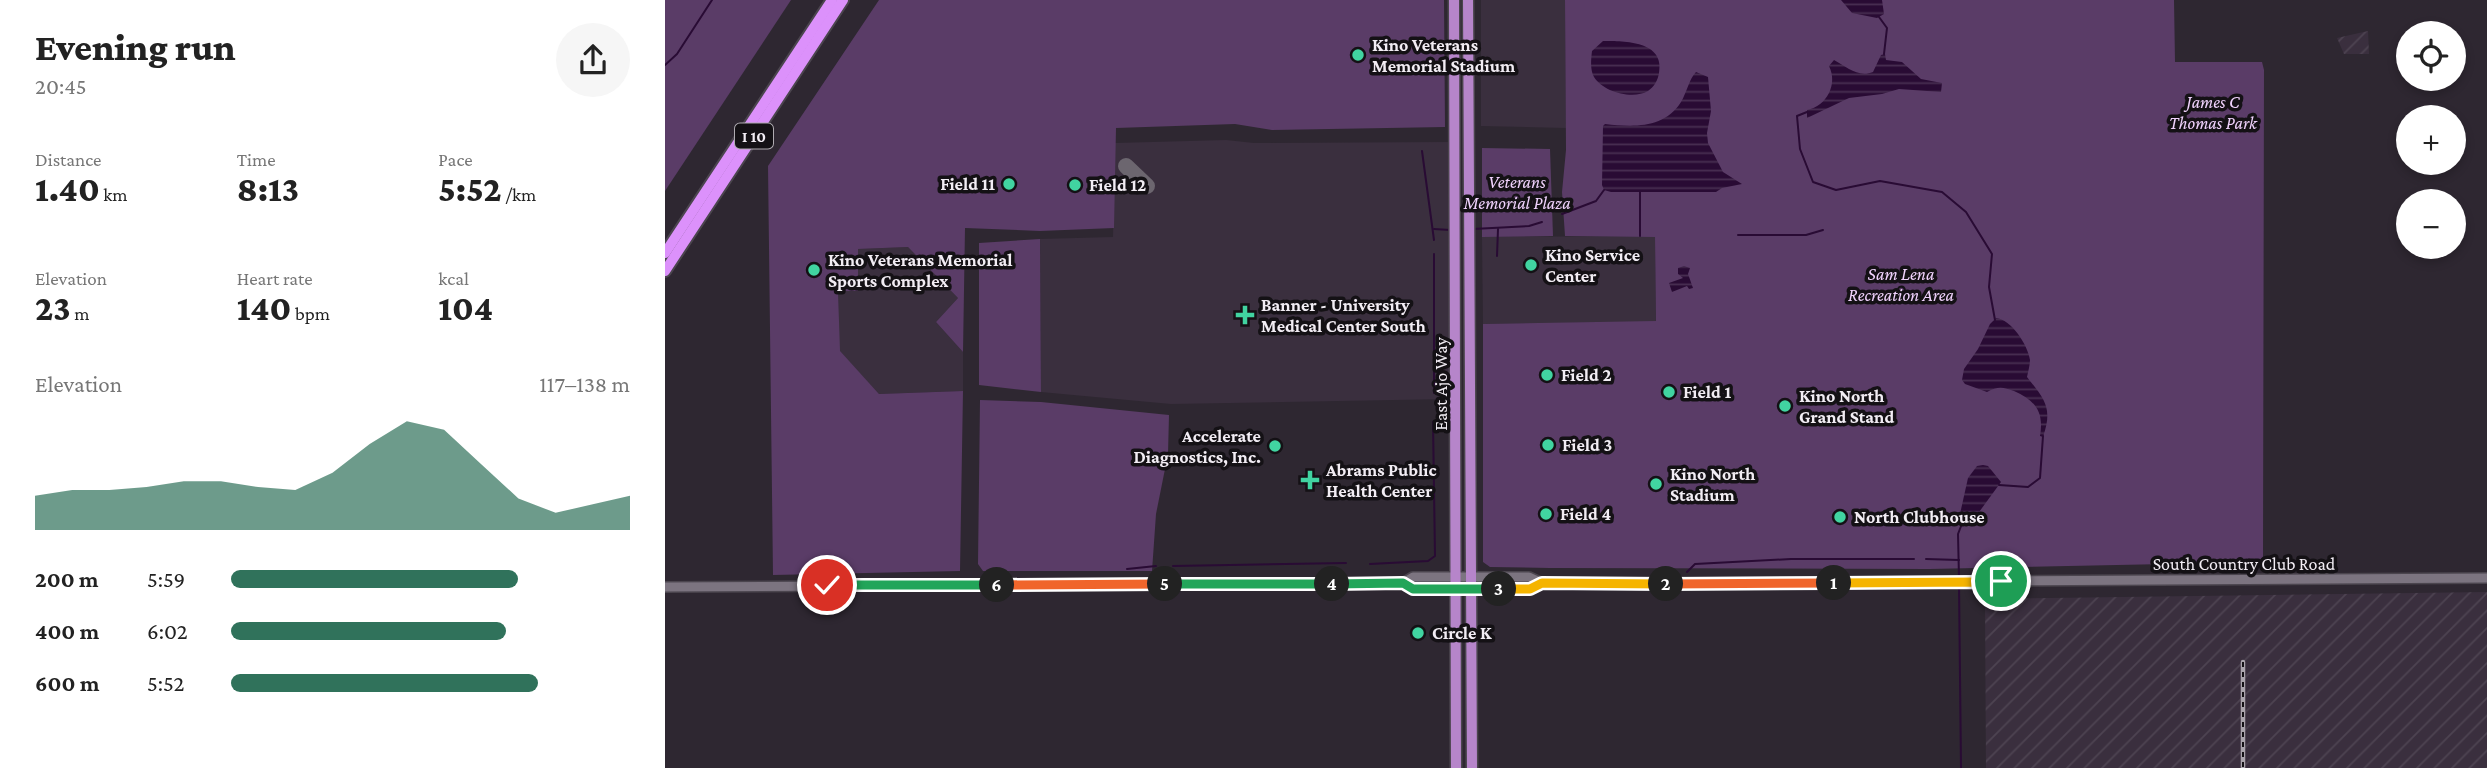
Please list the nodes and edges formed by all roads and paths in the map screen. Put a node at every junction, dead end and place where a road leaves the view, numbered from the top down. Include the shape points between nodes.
1 (832, 0) edge
2 (843, 0) edge
3 (1454, 0) edge
4 (1468, 0) edge
5 (665, 253) edge
6 (665, 271) edge
7 (1457, 577) junction
8 (1472, 577) junction
9 (2487, 578) edge
10 (1403, 583) junction
11 (1542, 583) junction
12 (665, 587) edge
13 (1457, 589) junction
14 (1472, 589) junction
15 (1457, 736) junction
16 (1472, 736) junction
17 (1456, 768) edge
18 (1472, 768) edge

1 - 5 highway, I 10
2 - 6 highway, I 10
3 - 7 main road, East Ajo Way
4 - 8 main road, East Ajo Way
7 - 8 street, South Country Club Road
7 - 10 street, South Country Club Road via 1413,578
7 - 13 main road, East Ajo Way
8 - 11 street, South Country Club Road via 1529,577
8 - 14 main road, East Ajo Way
9 - 11 street, South Country Club Road
10 - 12 street, South Country Club Road
10 - 13 street, South Country Club Road via 1413,589
11 - 14 street, South Country Club Road via 1530,589
13 - 14 street, South Country Club Road
13 - 15 main road, East Ajo Way
14 - 16 main road, East Ajo Way
15 - 16 main road
15 - 17 main road, East Ajo Way
16 - 18 main road, East Ajo Way

